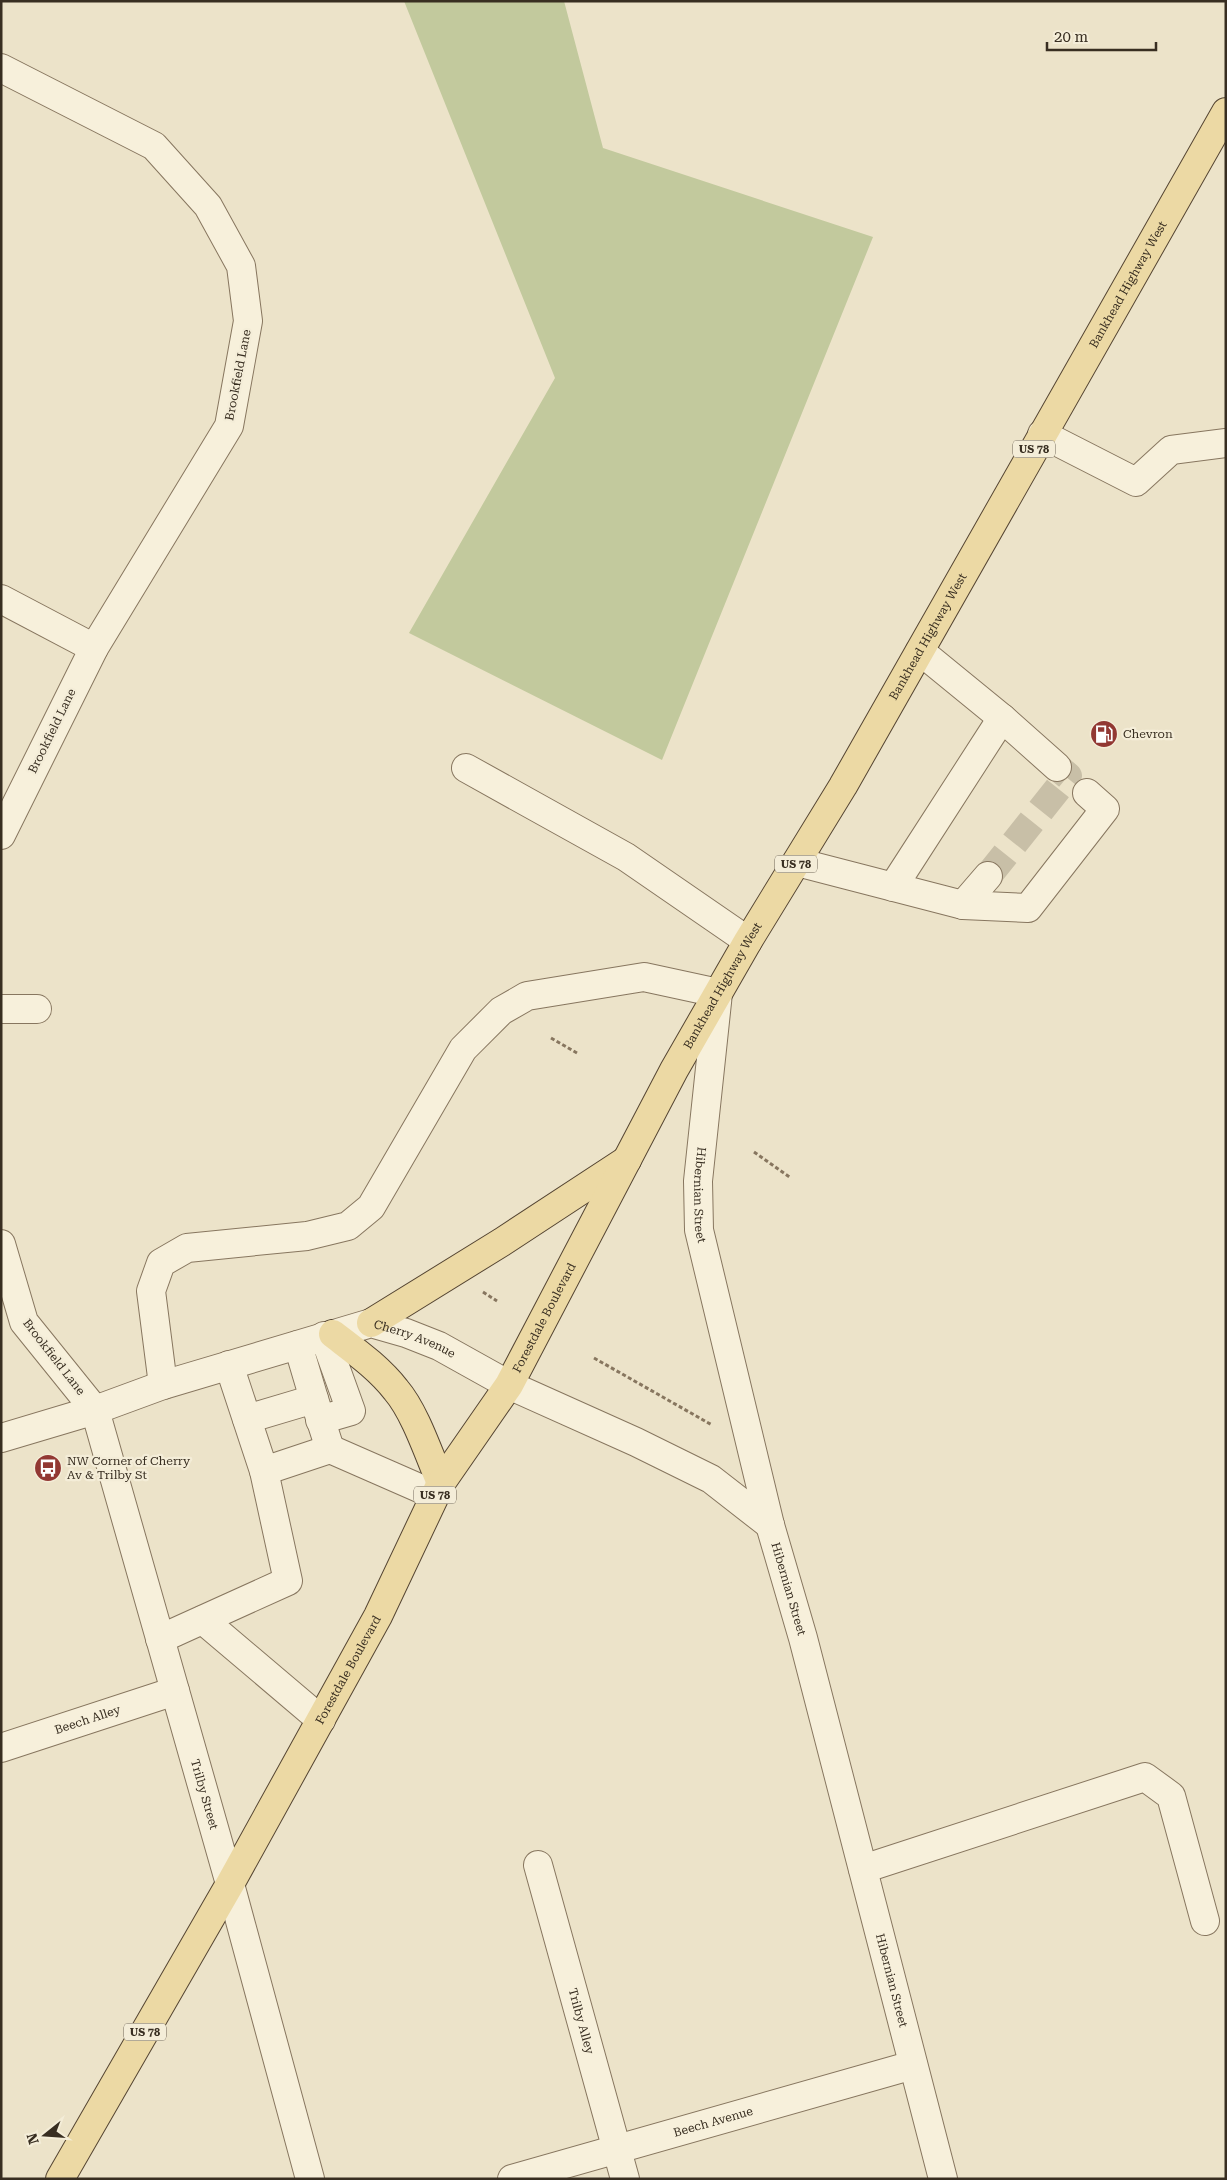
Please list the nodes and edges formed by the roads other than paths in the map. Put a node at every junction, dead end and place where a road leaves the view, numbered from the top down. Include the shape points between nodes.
1 (1, 68) edge
2 (1226, 112) edge
3 (1042, 434) junction
4 (1226, 443) edge
5 (1, 599) edge
6 (94, 648) junction
7 (920, 651) junction
8 (1002, 718) junction
9 (1057, 767) tunnel mouth
10 (466, 768) dead end
11 (1087, 793) dead end
12 (1, 835) edge
13 (797, 862) junction
14 (988, 876) tunnel mouth
15 (893, 887) junction
16 (963, 905) junction
17 (748, 941) junction
18 (718, 993) junction
19 (1, 1009) edge
20 (37, 1009) dead end
21 (628, 1159) junction
22 (1, 1244) edge
23 (371, 1323) junction
24 (329, 1335) junction
25 (298, 1345) junction
26 (230, 1365) junction
27 (163, 1385) junction
28 (509, 1385) junction
29 (95, 1410) junction
30 (317, 1410) junction
31 (247, 1419) junction
32 (1, 1438) edge
33 (330, 1449) junction
34 (264, 1471) junction
35 (438, 1489) junction
36 (770, 1525) junction
37 (204, 1620) junction
38 (160, 1639) junction
39 (175, 1691) junction
40 (321, 1720) junction
41 (1, 1748) edge
42 (538, 1865) dead end
43 (863, 1869) junction
44 (230, 1884) junction
45 (1205, 1921) dead end
46 (913, 2065) junction
47 (616, 2149) junction
48 (60, 2179) edge
49 (310, 2179) edge
50 (512, 2179) edge
51 (624, 2179) edge
52 (943, 2179) edge

1 - 6 street, Brookfield Lane via 154,146 208,206 241,266 248,321 229,426
2 - 3 main road, Bankhead Highway West / US 78
3 - 4 street via 1136,482 1171,450
3 - 7 main road, Bankhead Highway West / US 78
5 - 6 street
6 - 12 street, Brookfield Lane
7 - 8 street
7 - 13 main road, Bankhead Highway West / US 78
8 - 9 street
8 - 15 street
10 - 17 street via 626,857
11 - 16 street via 1105,809 1028,908
13 - 15 street
13 - 17 main road, Bankhead Highway West / US 78
14 - 16 street
15 - 16 street
17 - 18 main road, Bankhead Highway West / US 78
18 - 21 main road, Bankhead Highway West / US 78
18 - 27 street via 644,977 527,996 501,1011 464,1048 371,1207 348,1226 307,1236 187,1248 161,1263 151,1292
18 - 36 street, Hibernian Street via 698,1181 699,1230
19 - 20 street
21 - 23 main road
21 - 28 main road, Forestdale Boulevard / US 78
22 - 29 street, Brookfield Lane via 24,1322
23 - 24 street, Cherry Avenue
23 - 28 street, Cherry Avenue via 406,1332 439,1346
24 - 25 street, Cherry Avenue
24 - 30 street via 351,1411
24 - 35 main road via 374,1367 397,1390 408,1408
25 - 26 street, Cherry Avenue
25 - 30 street
26 - 27 street, Cherry Avenue
26 - 31 street
27 - 29 street, Cherry Avenue
28 - 35 main road, Forestdale Boulevard / US 78
28 - 36 street, Cherry Avenue via 711,1479
29 - 32 street, Cherry Avenue
29 - 38 street, Trilby Street
30 - 31 street
30 - 33 street
31 - 34 street
33 - 34 street
33 - 35 street
34 - 37 street via 288,1581
35 - 40 main road, Forestdale Boulevard / US 78 via 378,1616
36 - 43 street, Hibernian Street
37 - 38 street
37 - 40 street
38 - 39 street, Trilby Street
39 - 41 street, Beech Alley
39 - 44 street, Trilby Street
40 - 44 main road, Forestdale Boulevard / US 78
42 - 47 street, Trilby Alley
43 - 45 street via 1145,1777 1171,1796
43 - 46 street, Hibernian Street
44 - 48 main road, Forestdale Boulevard / US 78
44 - 49 street, Trilby Street
46 - 47 street, Beech Avenue
46 - 52 street, Hibernian Street
47 - 50 street, Beech Avenue
47 - 51 street, Trilby Alley

